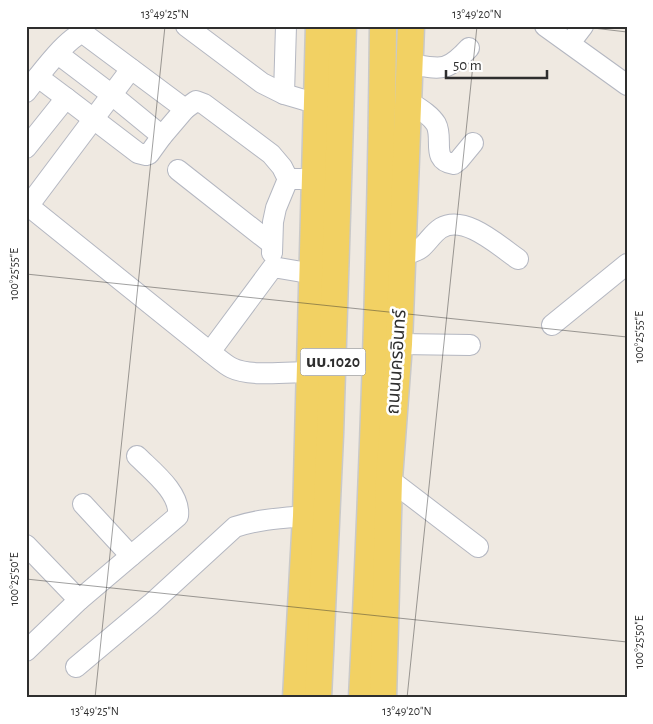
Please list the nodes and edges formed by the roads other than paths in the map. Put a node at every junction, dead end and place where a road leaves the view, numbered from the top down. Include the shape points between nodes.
1 (186, 26) edge
2 (286, 26) edge
3 (319, 26) edge
4 (343, 26) edge
5 (383, 26) edge
6 (405, 26) edge
7 (411, 26) edge
8 (545, 26) edge
9 (583, 26) edge
10 (570, 44) junction
11 (469, 48) dead end
12 (58, 54) junction
13 (409, 64) junction
14 (130, 69) junction
15 (32, 85) edge
16 (627, 85) edge
17 (284, 94) junction
18 (112, 95) junction
19 (66, 98) junction
20 (408, 101) junction
21 (318, 104) junction
22 (185, 108) junction
23 (93, 119) junction
24 (162, 136) junction
25 (473, 143) dead end
26 (26, 148) edge
27 (382, 153) junction
28 (178, 170) dead end
29 (288, 179) junction
30 (316, 179) junction
31 (28, 205) edge
32 (272, 244) junction
33 (403, 255) junction
34 (518, 259) dead end
35 (627, 264) edge
36 (273, 267) junction
37 (314, 274) junction
38 (552, 325) dead end
39 (399, 344) junction
40 (470, 345) dead end
41 (210, 352) junction
42 (311, 372) junction
43 (330, 435) junction
44 (137, 456) dead end
45 (389, 479) junction
46 (83, 504) dead end
47 (306, 516) junction
48 (26, 545) edge
49 (478, 547) dead end
50 (131, 556) junction
51 (79, 600) junction
52 (300, 607) junction
53 (26, 651) edge
54 (76, 667) dead end
55 (296, 698) edge
56 (318, 698) edge
57 (362, 698) edge
58 (383, 698) edge

1 - 17 street via 252,77
2 - 17 street
3 - 21 main road, นบ.1020
4 - 43 main road, นบ.1020
5 - 27 main road, ถนนนครอินทร์ / นบ.1020
6 - 27 main road
7 - 13 main road, ถนนนครอินทร์
8 - 10 street
9 - 10 street
10 - 16 street
11 - 13 street via 450,66 435,68
12 - 14 street via 77,34 83,33
12 - 15 street
12 - 18 street
13 - 20 main road, ถนนนครอินทร์
14 - 18 street
14 - 22 street
15 - 19 street
17 - 21 street
18 - 23 street
18 - 24 street
19 - 23 street
19 - 26 street
20 - 25 street via 436,124 443,161 454,164
20 - 33 main road, ถนนนครอินทร์
21 - 30 main road, นบ.1020
22 - 24 street
22 - 29 street via 196,101 204,104 277,160
23 - 24 street via 142,154 149,154
23 - 31 street
27 - 57 main road, ถนนนครอินทร์ / นบ.1020
28 - 32 street
29 - 30 street
29 - 32 street via 272,222
30 - 37 main road, นบ.1020
31 - 41 street
32 - 36 street
33 - 34 street via 421,248 441,228 463,226 475,229
33 - 39 main road, ถนนนครอินทร์
35 - 38 street
36 - 37 street
36 - 41 street
37 - 42 main road, นบ.1020
39 - 40 street
39 - 45 main road, ถนนนครอินทร์
41 - 42 street via 232,368 242,371
42 - 47 main road, นบ.1020
43 - 52 main road
43 - 56 main road, นบ.1020
44 - 50 street via 173,494 179,508 178,516
45 - 49 street
45 - 58 main road, ถนนนครอินทร์
46 - 50 street
47 - 52 main road, นบ.1020
47 - 54 street via 268,518 236,527
48 - 51 street
50 - 51 street
51 - 53 street
52 - 55 main road, นบ.1020

